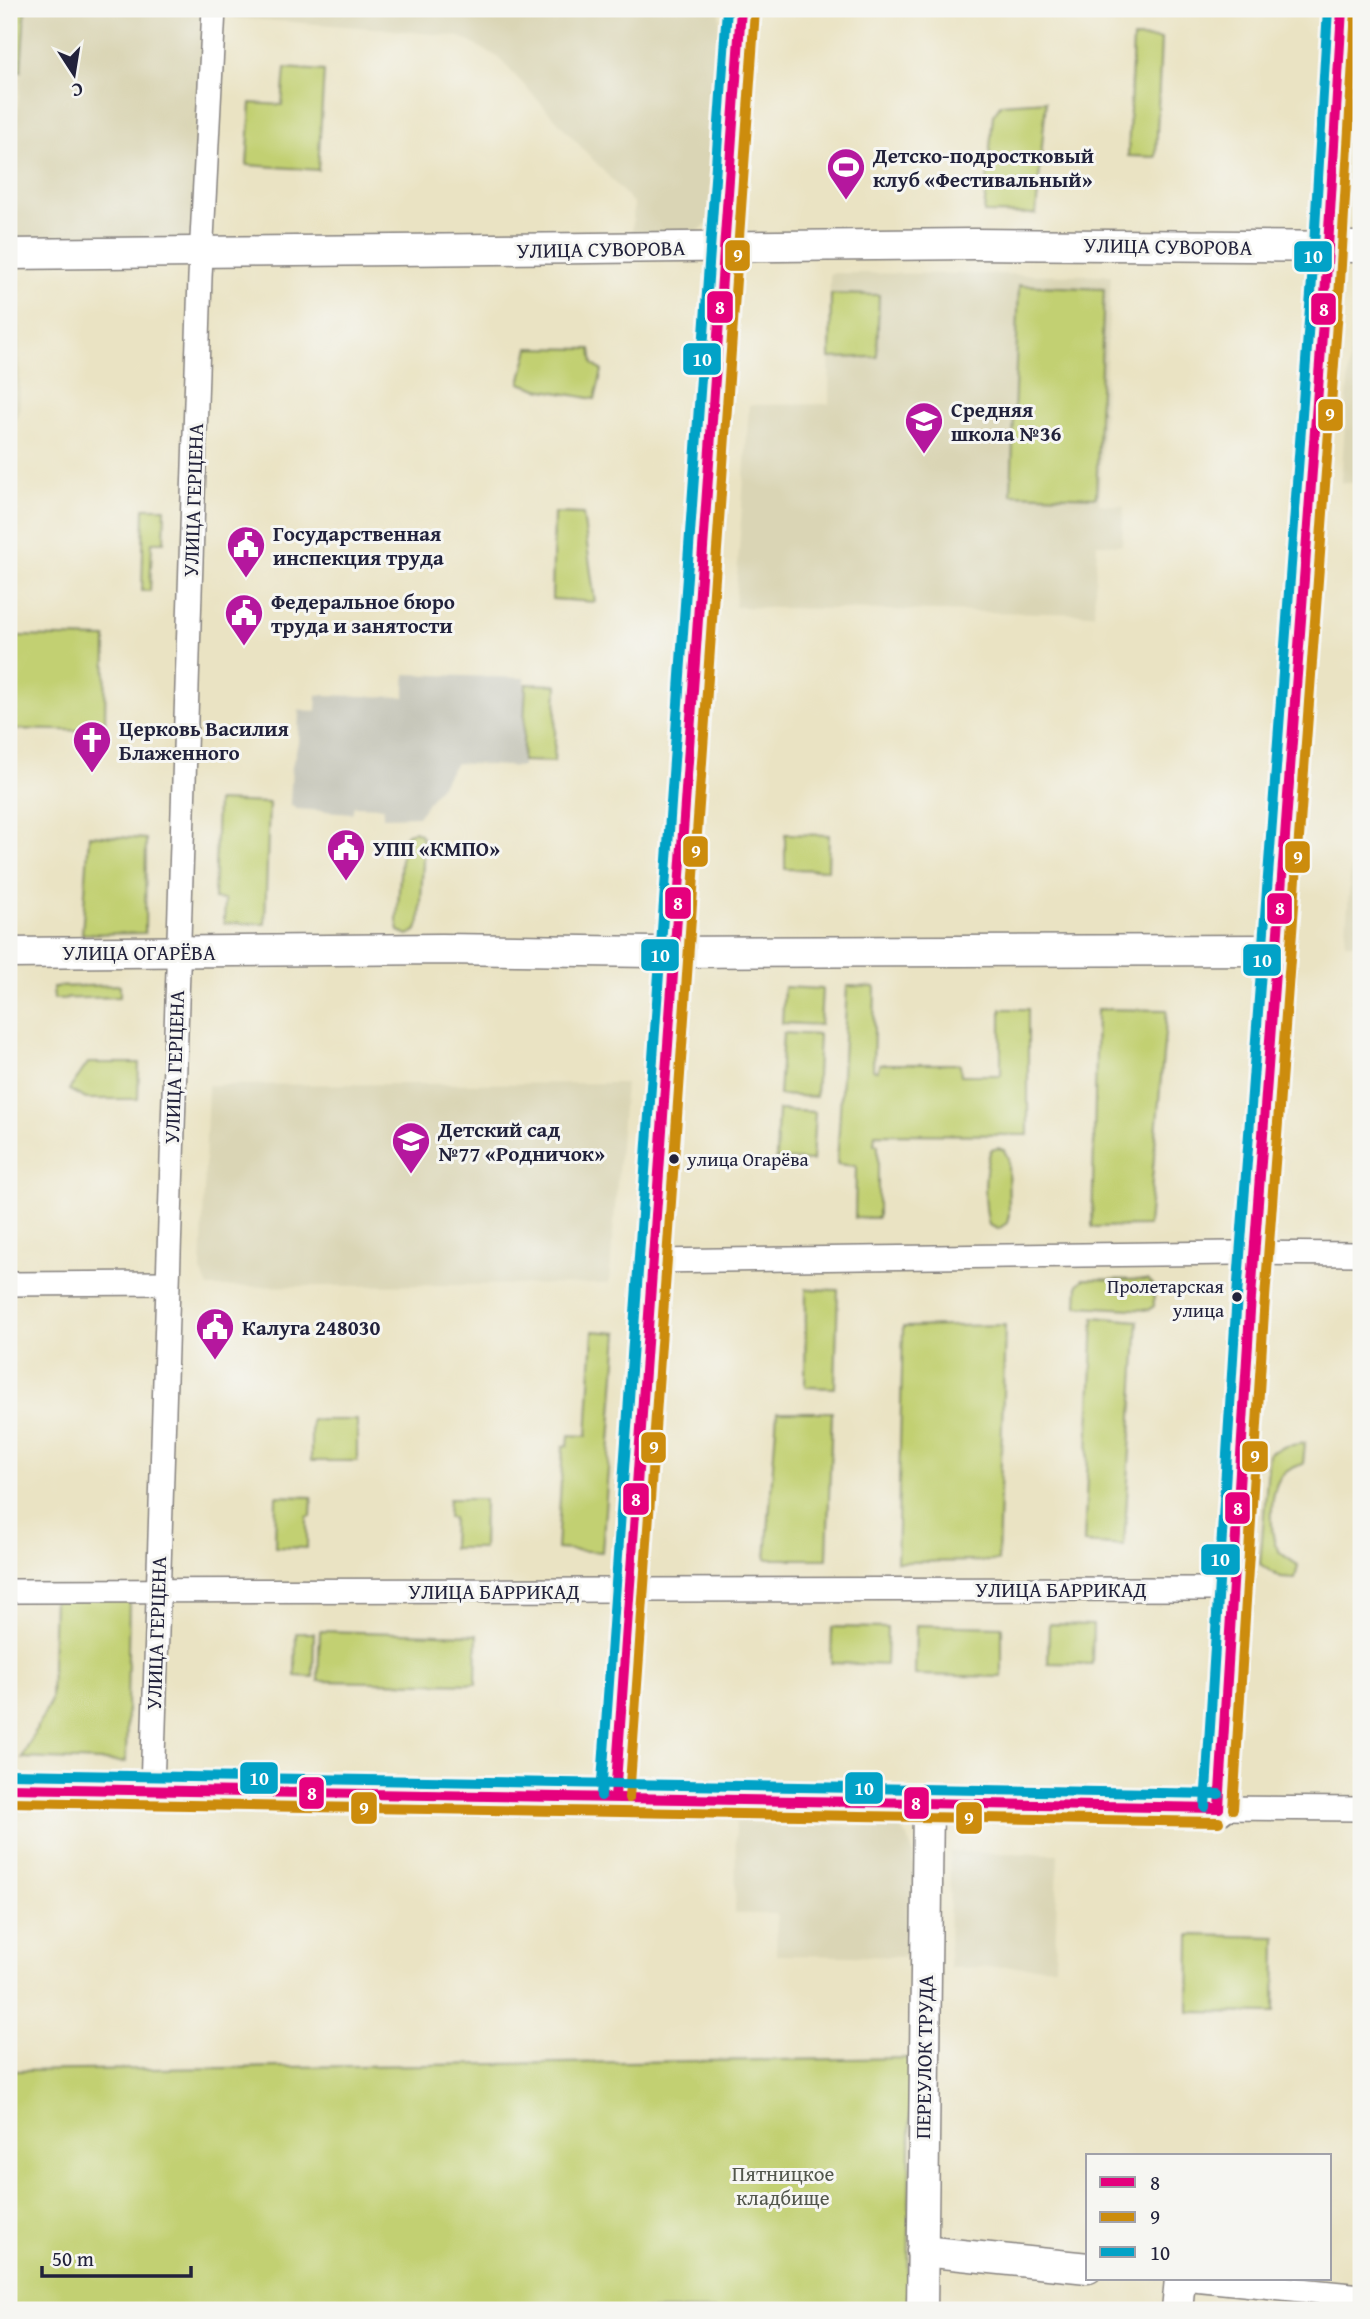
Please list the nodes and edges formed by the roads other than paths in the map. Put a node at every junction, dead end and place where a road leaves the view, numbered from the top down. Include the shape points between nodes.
1 (214, 9) edge
2 (741, 9) edge
3 (1342, 9) edge
4 (1361, 247) edge
5 (722, 248) junction
6 (1328, 248) junction
7 (201, 253) junction
8 (9, 254) edge
9 (1277, 950) junction
10 (178, 952) junction
11 (676, 952) junction
12 (9, 953) edge
13 (1254, 1254) junction
14 (1361, 1254) edge
15 (654, 1261) junction
16 (167, 1283) junction
17 (9, 1284) edge
18 (1232, 1589) junction
19 (629, 1590) junction
20 (9, 1591) edge
21 (157, 1591) junction
22 (9, 1788) edge
23 (152, 1789) junction
24 (615, 1797) junction
25 (928, 1803) junction
26 (1219, 1808) junction
27 (1361, 1809) edge
28 (922, 2251) junction
29 (1086, 2268) edge
30 (1180, 2280) edge
31 (1203, 2280) edge
32 (1361, 2296) edge
33 (922, 2310) edge
34 (1177, 2310) edge

1 - 7 street, УЛИЦА ГЕРЦЕНА
2 - 5 main road
3 - 6 main road
4 - 6 street, УЛИЦА СУВОРОВА
5 - 6 street, УЛИЦА СУВОРОВА via 988,244
5 - 7 street, УЛИЦА СУВОРОВА
5 - 11 main road
6 - 9 main road
7 - 8 street, УЛИЦА СУВОРОВА
7 - 10 street, УЛИЦА ГЕРЦЕНА
9 - 11 street, УЛИЦА ОГАРЁВА
9 - 13 main road
10 - 11 street, УЛИЦА ОГАРЁВА
10 - 12 street, УЛИЦА ОГАРЁВА
10 - 16 street, УЛИЦА ГЕРЦЕНА
11 - 15 main road
13 - 14 street
13 - 15 street
13 - 18 main road
15 - 19 main road
16 - 17 street
16 - 21 street, УЛИЦА ГЕРЦЕНА
18 - 19 street, УЛИЦА БАРРИКАД
18 - 26 main road
19 - 21 street, УЛИЦА БАРРИКАД
19 - 24 main road
20 - 21 street, УЛИЦА БАРРИКАД
21 - 23 street, УЛИЦА ГЕРЦЕНА
22 - 23 street
23 - 24 street
24 - 25 street
25 - 26 street
25 - 28 street, ПЕРЕУЛОК ТРУДА
26 - 27 street
28 - 29 street
28 - 33 street, ПЕРЕУЛОК ТРУДА
30 - 34 street
31 - 32 street

